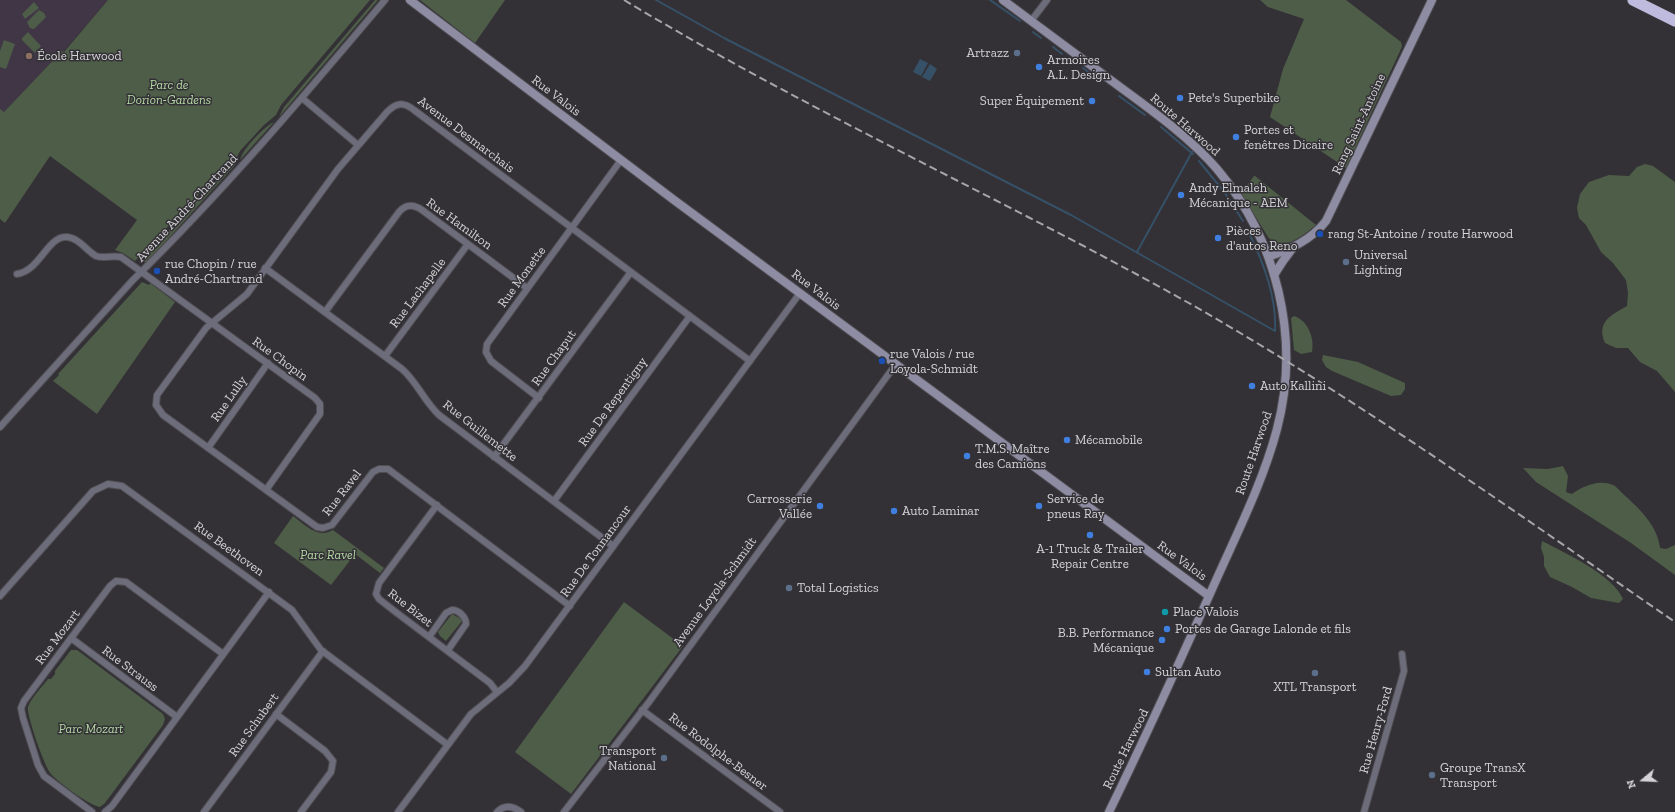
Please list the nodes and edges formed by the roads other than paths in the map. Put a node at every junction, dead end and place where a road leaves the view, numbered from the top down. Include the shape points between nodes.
1 (385, 0) edge
2 (410, 0) edge
3 (1003, 0) edge
4 (1047, 0) edge
5 (1432, 0) edge
6 (1633, 0) edge
7 (1032, 21) junction
8 (1675, 21) edge
9 (302, 98) junction
10 (358, 145) junction
11 (621, 160) junction
12 (572, 227) junction
13 (468, 244) junction
14 (1294, 247) junction
15 (1268, 257) junction
16 (266, 268) junction
17 (142, 272) junction
18 (631, 272) junction
19 (17, 274) dead end
20 (1274, 275) junction
21 (527, 288) junction
22 (800, 293) junction
23 (325, 312) junction
24 (690, 316) junction
25 (212, 323) junction
26 (385, 356) junction
27 (750, 361) junction
28 (268, 363) junction
29 (896, 364) junction
30 (539, 398) junction
31 (0, 427) edge
32 (208, 448) junction
33 (494, 457) junction
34 (266, 490) junction
35 (554, 501) junction
36 (437, 505) junction
37 (613, 546) junction
38 (269, 592) junction
39 (0, 596) edge
40 (1209, 596) junction
41 (570, 606) junction
42 (429, 637) junction
43 (71, 638) junction
44 (448, 650) junction
45 (323, 651) junction
46 (224, 654) junction
47 (1402, 654) dead end
48 (497, 692) junction
49 (642, 710) junction
50 (276, 714) junction
51 (177, 717) junction
52 (448, 745) junction
53 (92, 812) edge
54 (105, 812) edge
55 (204, 812) edge
56 (301, 812) edge
57 (398, 812) edge
58 (497, 812) edge
59 (521, 812) edge
60 (564, 812) edge
61 (780, 812) edge
62 (1109, 812) edge
63 (1364, 812) edge

1 - 9 street, Avenue André-Chartrand
2 - 11 street, Rue Valois
3 - 7 street, Route Harwood
4 - 7 street
5 - 14 street, Rang Saint-Antoine via 1330,214 1317,231
6 - 8 highway
7 - 15 street, Route Harwood via 1150,109 1202,153 1239,199
9 - 10 street
9 - 17 street, Avenue André-Chartrand
10 - 12 street, Avenue Desmarchais via 390,109 398,104 405,104
10 - 16 street, Avenue Desmarchais
11 - 12 street, Rue Monette
11 - 22 street, Rue Valois
12 - 18 street, Avenue Desmarchais
12 - 21 street, Rue Monette
13 - 21 street, Rue Hamilton
13 - 23 street, Rue Hamilton via 422,210 406,206 396,215
13 - 26 street, Rue Lachapelle
14 - 15 street, Rang Saint-Antoine
14 - 20 street, Rang Saint-Antoine
15 - 20 street, Route Harwood
16 - 23 street, Rue Guillemette
16 - 25 street, Avenue Desmarchais via 244,297
17 - 19 street, Rue Chopin via 121,258 98,257 74,239 66,237 57,240 29,269
17 - 25 street, Rue Chopin
17 - 31 street, Avenue André-Chartrand
18 - 24 street, Avenue Desmarchais
18 - 30 street, Rue Chaput
20 - 40 street, Route Harwood via 1282,306 1286,350 1280,415 1274,441 1260,478
21 - 30 street, Rue Monette via 488,341 486,352 493,363
22 - 27 street, Rue De Tonnancour
22 - 29 street, Rue Valois
23 - 26 street, Rue Guillemette
24 - 27 street, Avenue Desmarchais
24 - 35 street, Rue De Repentigny
25 - 28 street, Rue Chopin
25 - 32 street, Rue Ravel via 159,393 155,403 163,415
26 - 33 street, Rue Guillemette via 410,377 439,415
27 - 37 street, Rue De Tonnancour
28 - 32 street, Rue Lully
28 - 34 street, Rue Chopin via 316,398 321,409
29 - 40 street, Rue Valois
29 - 49 street, Avenue Loyola-Schmidt
30 - 33 street, Rue Chaput
32 - 34 street, Rue Ravel
33 - 35 street, Rue Guillemette
34 - 36 street, Rue Ravel via 320,528 332,525 369,476 379,468 392,471
35 - 37 street, Rue Guillemette
36 - 41 street, Rue Ravel
36 - 42 street, Rue Bizet via 375,592 382,602
37 - 41 street, Rue De Tonnancour
38 - 39 street, Rue Beethoven via 131,491 112,484 93,491
38 - 45 street, Rue Beethoven via 296,613
38 - 46 street
40 - 62 street, Route Harwood via 1159,709
41 - 48 street, Rue De Tonnancour via 522,669
42 - 44 street, Rue Bizet
42 - 44 street via 448,612 454,609 458,611 466,622
43 - 46 street, Rue Mozart via 112,584 123,581
43 - 51 street, Rue Strauss
43 - 53 street, Rue Mozart via 24,701 21,711 44,776
44 - 48 street, Rue Bizet
45 - 50 street, Rue Schubert
45 - 52 street, Rue Beethoven
46 - 51 street
47 - 63 street, Rue Henry-Ford via 1404,672
48 - 52 street, Rue De Tonnancour via 471,714
49 - 60 street, Avenue Loyola-Schmidt
49 - 61 street, Rue Rodolphe-Besner
50 - 55 street, Rue Schubert
50 - 56 street via 328,753 333,761 331,772
51 - 54 street
52 - 57 street, Rue De Tonnancour
58 - 59 street via 509,806

